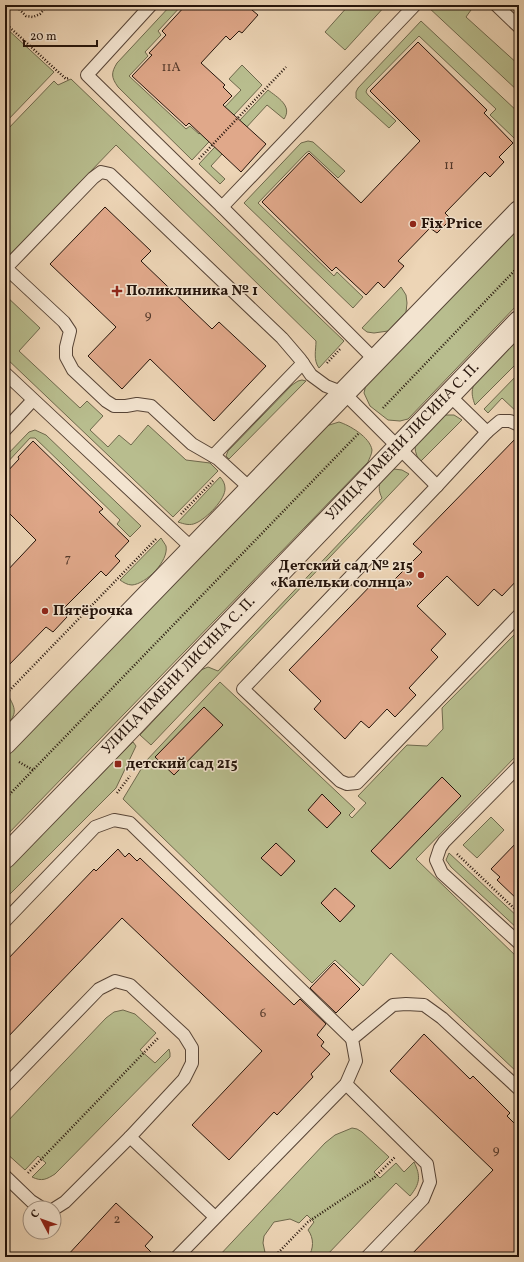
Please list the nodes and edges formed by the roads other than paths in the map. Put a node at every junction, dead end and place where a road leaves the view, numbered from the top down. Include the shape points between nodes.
1 (151, 5) edge
2 (415, 5) edge
3 (496, 5) edge
4 (519, 27) edge
5 (222, 207) junction
6 (519, 212) edge
7 (6, 269) edge
8 (519, 322) edge
9 (375, 360) junction
10 (303, 363) junction
11 (5, 373) edge
12 (344, 394) junction
13 (449, 395) junction
14 (33, 400) junction
15 (519, 425) edge
16 (5, 430) edge
17 (488, 432) junction
18 (398, 447) junction
19 (213, 456) junction
20 (437, 486) junction
21 (251, 489) junction
22 (193, 549) junction
23 (519, 615) edge
24 (5, 743) edge
25 (519, 766) edge
26 (5, 857) edge
27 (5, 921) edge
28 (519, 943) edge
29 (352, 1039) junction
30 (6, 1083) edge
31 (346, 1084) junction
32 (519, 1089) edge
33 (130, 1138) junction
34 (5, 1176) edge
35 (29, 1200) edge
36 (62, 1204) edge
37 (215, 1217) junction
38 (177, 1257) edge
39 (367, 1257) edge

1 - 5 lane via 87,75
2 - 5 lane
3 - 4 lane
5 - 9 lane
6 - 9 street
7 - 10 lane via 93,178 102,172 110,174 282,338
7 - 19 lane via 64,322 70,331 66,357 73,370 106,401 114,406 151,406 192,444
8 - 13 street, УЛИЦА ИМЕНИ ЛИСИНА С. П.
9 - 12 street
10 - 12 lane via 311,375 326,386
10 - 19 lane
11 - 14 lane
12 - 18 lane
12 - 21 street
13 - 17 lane
13 - 18 street, УЛИЦА ИМЕНИ ЛИСИНА С. П.
14 - 16 lane
14 - 22 lane
15 - 17 lane via 510,421 500,421
17 - 20 lane
18 - 20 lane
18 - 26 street, УЛИЦА ИМЕНИ ЛИСИНА С. П.
19 - 21 lane
20 - 23 lane via 243,689 340,781 347,784 357,782
21 - 22 street
22 - 24 street
25 - 28 lane via 444,842 436,860 442,873
27 - 29 lane via 95,827 114,820 130,824
29 - 31 lane via 356,1062
29 - 32 lane via 393,1005 424,1006 442,1018
30 - 33 lane via 99,989 115,981 130,985 184,1035 192,1048 192,1063 184,1079
31 - 37 lane
31 - 39 lane via 427,1164 430,1182 424,1199
33 - 36 lane
33 - 37 lane
34 - 35 lane
37 - 38 lane

